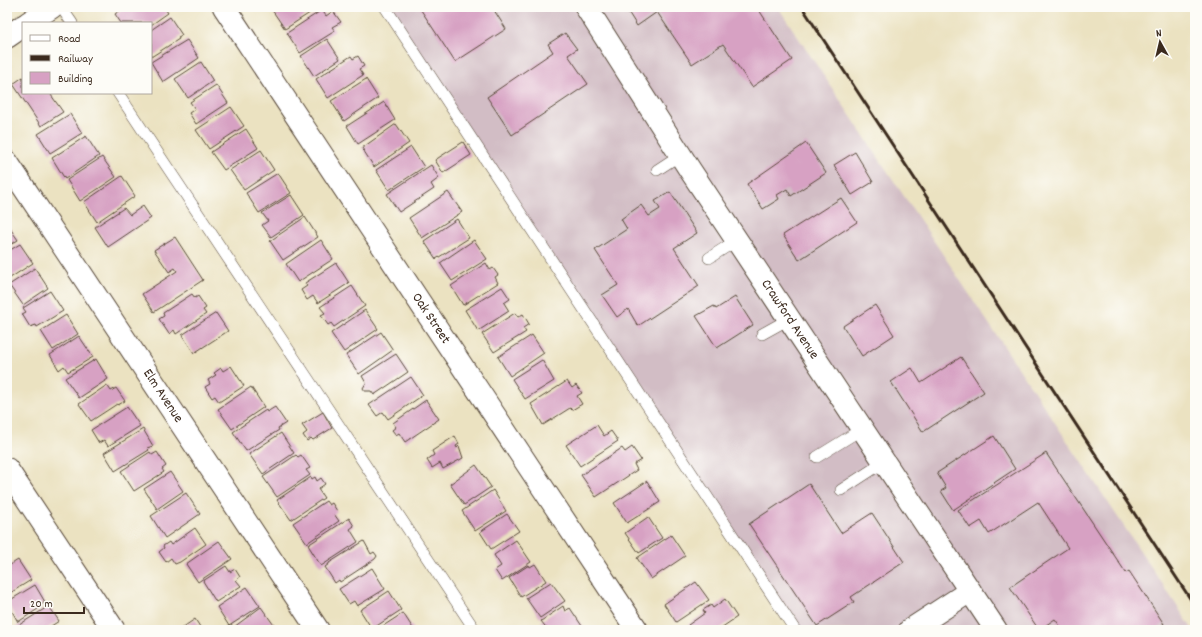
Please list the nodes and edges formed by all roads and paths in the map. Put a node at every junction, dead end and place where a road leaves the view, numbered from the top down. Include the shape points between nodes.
1 (52, 7) edge
2 (61, 7) edge
3 (224, 7) edge
4 (385, 7) edge
5 (586, 7) edge
6 (30, 22) edge
7 (71, 22) edge
8 (22, 27) edge
9 (7, 37) edge
10 (119, 94) edge
11 (680, 154) junction
12 (7, 162) edge
13 (657, 170) dead end
14 (737, 240) junction
15 (709, 258) dead end
16 (789, 319) junction
17 (762, 334) dead end
18 (862, 429) junction
19 (817, 457) dead end
20 (884, 462) junction
21 (7, 469) edge
22 (841, 490) dead end
23 (970, 591) junction
24 (114, 630) edge
25 (318, 630) edge
26 (475, 630) edge
27 (637, 630) edge
28 (795, 630) edge
29 (910, 630) edge
30 (996, 630) edge

1 - 6 street
2 - 7 lane
3 - 27 street, Oak Street
4 - 28 lane
5 - 11 street, Crawford Avenue
8 - 9 street
10 - 26 lane
11 - 13 lane
11 - 14 street, Crawford Avenue
12 - 25 street, Elm Avenue
14 - 15 lane
14 - 16 street, Crawford Avenue
16 - 17 lane
16 - 18 street, Crawford Avenue
18 - 19 lane
18 - 20 street, Crawford Avenue
20 - 22 lane
20 - 23 street, Crawford Avenue
21 - 24 street
23 - 29 street
23 - 30 street, Crawford Avenue

